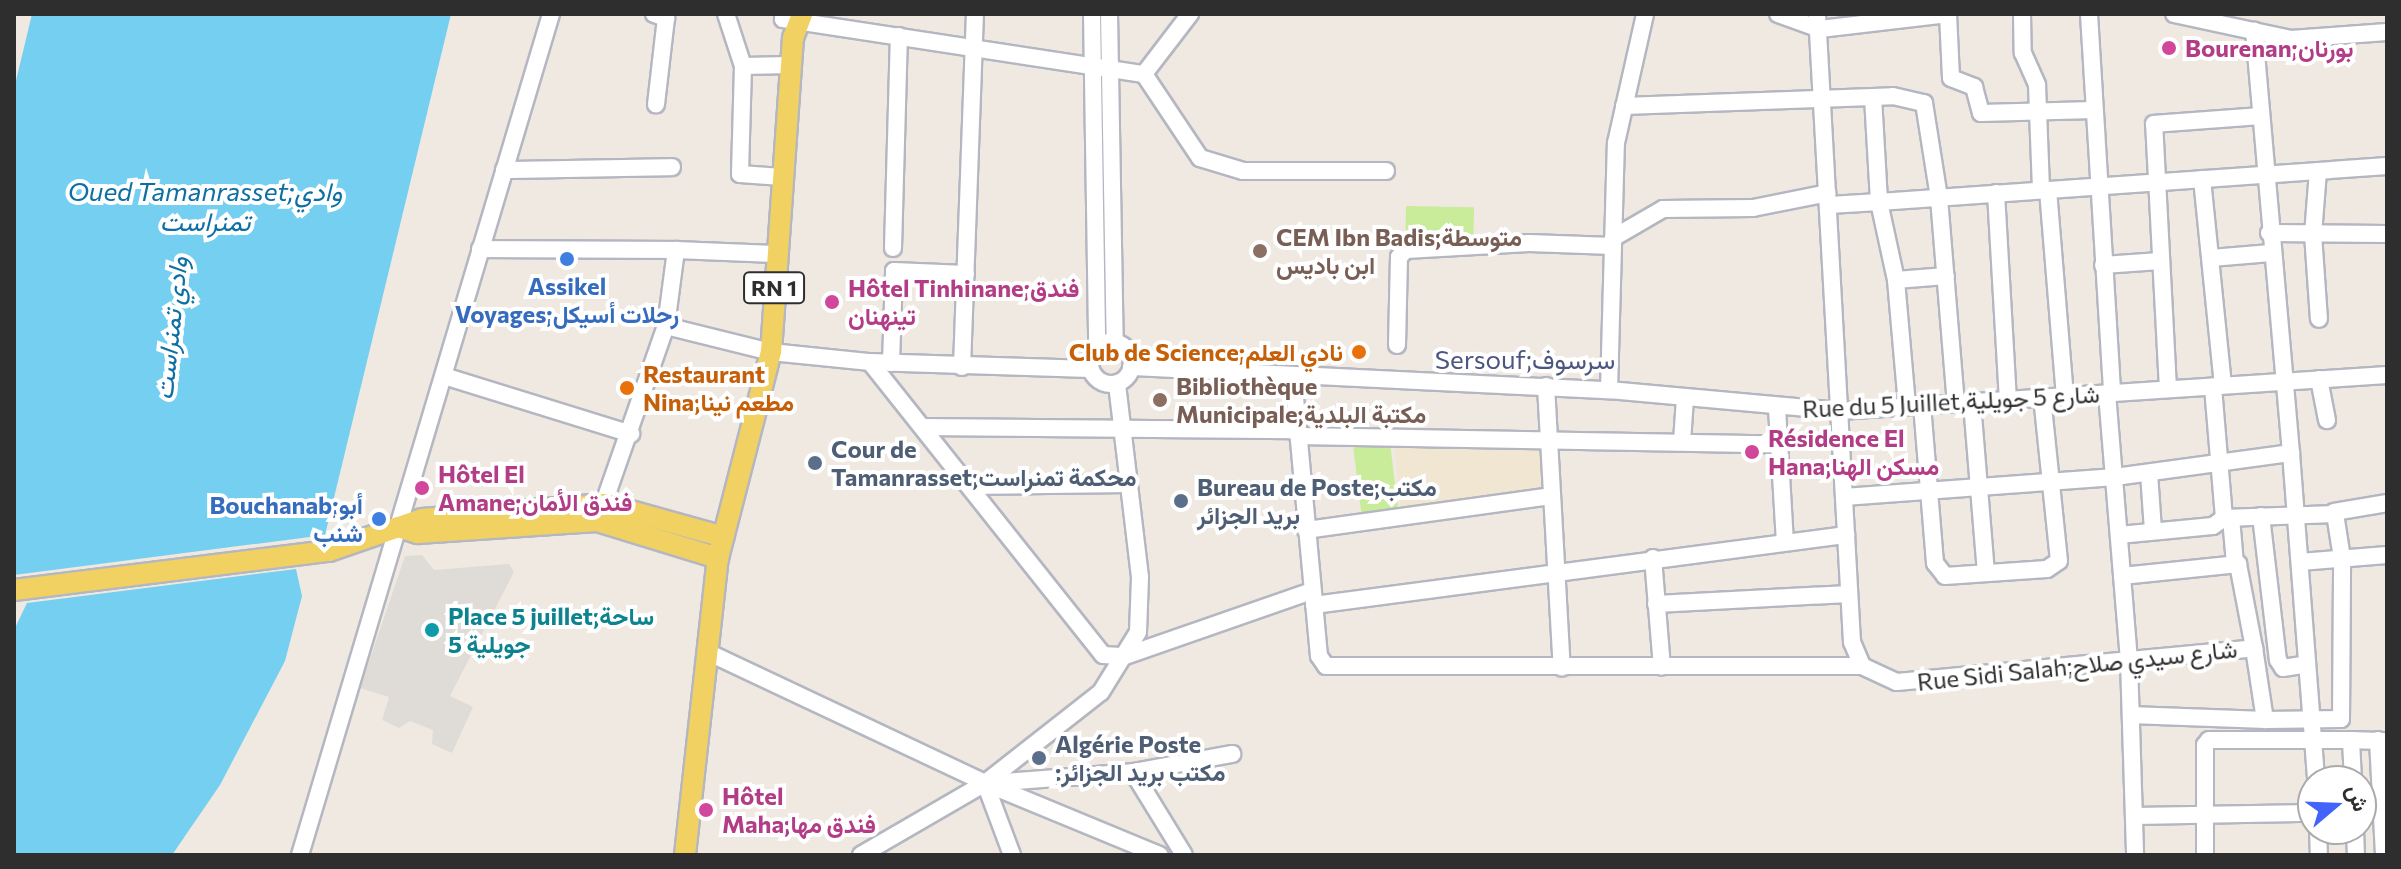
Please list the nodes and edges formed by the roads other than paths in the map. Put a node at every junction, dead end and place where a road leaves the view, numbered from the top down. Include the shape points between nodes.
1 (551, 14) edge
2 (654, 14) edge
3 (726, 14) edge
4 (975, 14) edge
5 (1092, 14) edge
6 (1109, 14) edge
7 (1190, 14) edge
8 (1645, 14) edge
9 (1778, 14) edge
10 (1948, 14) edge
11 (2022, 14) edge
12 (2089, 14) edge
13 (2174, 14) edge
14 (795, 16) edge
15 (1818, 22) edge
16 (2254, 31) junction
17 (2387, 32) edge
18 (899, 36) junction
19 (974, 45) junction
20 (791, 65) junction
21 (743, 66) junction
22 (1100, 70) junction
23 (1144, 74) junction
24 (1873, 97) junction
25 (1824, 100) junction
26 (656, 104) dead end
27 (1624, 106) junction
28 (2094, 110) junction
29 (2038, 115) junction
30 (2260, 116) junction
31 (2387, 166) edge
32 (672, 167) dead end
33 (504, 170) junction
34 (1386, 171) dead end
35 (2318, 171) junction
36 (2264, 175) junction
37 (782, 177) junction
38 (2202, 179) junction
39 (2155, 182) junction
40 (2098, 186) junction
41 (2045, 190) junction
42 (1996, 193) junction
43 (1939, 198) junction
44 (1829, 199) junction
45 (1879, 202) junction
46 (2269, 233) junction
47 (2313, 234) junction
48 (2387, 234) edge
49 (1613, 242) junction
50 (893, 248) dead end
51 (480, 249) junction
52 (676, 250) junction
53 (2271, 253) junction
54 (775, 254) junction
55 (2211, 258) junction
56 (2160, 261) junction
57 (2103, 265) junction
58 (966, 274) junction
59 (1946, 276) junction
60 (1896, 280) junction
61 (2319, 319) dead end
62 (666, 326) junction
63 (1115, 342) junction
64 (1397, 345) dead end
65 (1097, 346) junction
66 (771, 352) junction
67 (870, 362) junction
68 (891, 363) junction
69 (962, 367) junction
70 (1131, 367) junction
71 (1090, 369) junction
72 (2387, 375) edge
73 (444, 376) junction
74 (1293, 376) junction
75 (2319, 379) junction
76 (2281, 382) junction
77 (1117, 383) junction
78 (1546, 386) junction
79 (2218, 386) junction
80 (2168, 389) junction
81 (1609, 390) junction
82 (2109, 393) junction
83 (2065, 396) junction
84 (2042, 397) junction
85 (1685, 398) junction
86 (2008, 400) junction
87 (1964, 403) junction
88 (1914, 406) junction
89 (1777, 408) junction
90 (1840, 411) junction
91 (2327, 420) dead end
92 (922, 427) junction
93 (1122, 427) junction
94 (1298, 433) junction
95 (631, 434) junction
96 (1549, 441) junction
97 (1682, 442) junction
98 (1779, 444) junction
99 (2291, 453) junction
100 (2219, 465) junction
101 (2149, 473) junction
102 (2115, 477) junction
103 (2048, 480) junction
104 (1129, 484) junction
105 (1979, 485) junction
106 (969, 486) junction
107 (1929, 491) junction
108 (1552, 496) junction
109 (1844, 497) junction
110 (2387, 503) edge
111 (601, 512) junction
112 (2334, 512) junction
113 (2296, 514) junction
114 (2261, 516) junction
115 (2227, 518) junction
116 (398, 528) junction
117 (1306, 530) junction
118 (2153, 530) junction
119 (1846, 535) junction
120 (2119, 535) junction
121 (724, 537) junction
122 (1785, 542) junction
123 (2387, 555) edge
124 (718, 558) junction
125 (1653, 558) junction
126 (2342, 558) junction
127 (2300, 562) junction
128 (2235, 564) junction
129 (1557, 570) junction
130 (1986, 572) junction
131 (2122, 576) junction
132 (14, 590) edge
133 (1849, 594) junction
134 (1313, 598) junction
135 (1656, 604) junction
136 (2254, 648) junction
137 (707, 652) junction
138 (1125, 656) junction
139 (2129, 661) junction
140 (2307, 664) junction
141 (1862, 666) junction
142 (1662, 667) junction
143 (1562, 668) junction
144 (2131, 715) junction
145 (2265, 720) junction
146 (2312, 731) junction
147 (2351, 740) junction
148 (2383, 740) edge
149 (1232, 754) dead end
150 (2315, 765) edge
151 (2352, 765) edge
152 (1133, 772) junction
153 (985, 783) junction
154 (2385, 812) edge
155 (2297, 813) edge
156 (2205, 815) junction
157 (2134, 816) junction
158 (2384, 853) dead end
159 (866, 854) edge
160 (300, 855) edge
161 (685, 855) edge
162 (1012, 855) edge
163 (1160, 855) edge
164 (1184, 855) edge
165 (2135, 855) edge
166 (2205, 855) edge

1 - 33 street
2 - 26 street via 666,18
3 - 21 street
4 - 19 street
5 - 22 street
6 - 22 street
7 - 23 street
8 - 27 street
9 - 15 street
10 - 15 street
10 - 29 street via 1954,84 1974,87 1986,114
11 - 29 street via 2023,53 2037,85
12 - 28 street
13 - 16 street
14 - 18 street
14 - 20 main road, RN 1
15 - 25 street
16 - 17 street via 2291,39
16 - 30 street
18 - 19 street
18 - 50 street
19 - 22 street
19 - 58 street
20 - 21 street
20 - 37 main road, RN 1
21 - 37 street via 740,174
22 - 23 street
22 - 63 street
22 - 65 street
23 - 34 street via 1200,158 1243,171
24 - 25 street
24 - 43 street via 1918,100 1929,107
24 - 45 street
25 - 27 street
25 - 44 street
27 - 49 street via 1616,143
28 - 29 street
28 - 40 street
29 - 41 street
30 - 36 street
30 - 39 street via 2157,121
31 - 35 street
32 - 33 street
33 - 51 street
35 - 36 street
35 - 47 street
36 - 38 street
36 - 46 street
37 - 54 main road, RN 1
38 - 39 street
38 - 55 street
39 - 40 street
39 - 56 street
40 - 41 street
40 - 57 street
41 - 42 street
41 - 83 street
42 - 43 street
42 - 86 street
43 - 45 street
43 - 59 street
44 - 45 street
44 - 49 street via 1753,208 1663,209
44 - 90 street
45 - 60 street
46 - 47 street
46 - 53 street
47 - 48 street
47 - 61 street
49 - 64 street via 1406,250 1399,257
49 - 81 street
51 - 52 street
51 - 73 street
52 - 54 street
52 - 62 street
53 - 55 street
53 - 76 street
54 - 66 main road, RN 1
55 - 79 street
56 - 57 street
56 - 80 street
57 - 82 street
58 - 68 street via 894,271
58 - 69 street
59 - 60 street
59 - 87 street
60 - 88 street
62 - 66 street
62 - 95 street
63 - 65 street
63 - 70 street via 1126,349
65 - 71 street
66 - 67 street
66 - 121 main road, RN 1
67 - 68 street
67 - 92 street
68 - 69 street
69 - 71 street
70 - 74 street, Rue du 5 Juillet,شارع 5 جويلية
70 - 77 street
71 - 77 street via 1103,382
72 - 75 street, Rue du 5 Juillet,شارع 5 جويلية
73 - 95 street
73 - 116 street
74 - 78 street, Rue du 5 Juillet,شارع 5 جويلية
74 - 94 street
75 - 76 street, Rue du 5 Juillet,شارع 5 جويلية
75 - 91 street
76 - 79 street, Rue du 5 Juillet,شارع 5 جويلية
76 - 99 street
77 - 93 street
78 - 81 street, Rue du 5 Juillet,شارع 5 جويلية
78 - 96 street
79 - 80 street, Rue du 5 Juillet,شارع 5 جويلية
79 - 100 street
80 - 82 street, Rue du 5 Juillet,شارع 5 جويلية
81 - 85 street, Rue du 5 Juillet,شارع 5 جويلية
82 - 83 street, Rue du 5 Juillet,شارع 5 جويلية
82 - 102 street
83 - 84 street, Rue du 5 Juillet,شارع 5 جويلية
84 - 86 street, Rue du 5 Juillet,شارع 5 جويلية
84 - 103 street
85 - 89 street, Rue du 5 Juillet,شارع 5 جويلية
85 - 97 street
86 - 87 street, Rue du 5 Juillet,شارع 5 جويلية
87 - 88 street, Rue du 5 Juillet,شارع 5 جويلية
87 - 105 street
88 - 90 street, Rue du 5 Juillet,شارع 5 جويلية
88 - 107 street
89 - 90 street, Rue du 5 Juillet,شارع 5 جويلية
89 - 98 street
90 - 109 street
92 - 93 street
92 - 106 street
93 - 94 street
93 - 104 street
94 - 96 street
94 - 117 street
95 - 111 street
96 - 97 street
96 - 108 street
97 - 98 street
98 - 122 street
99 - 100 street
99 - 113 street
100 - 101 street
100 - 115 street
101 - 102 street
101 - 118 street
102 - 103 street
102 - 120 street
103 - 105 street
103 - 130 street via 2059,561 2047,569
104 - 106 street
104 - 138 street via 1141,611 1138,632
105 - 107 street
105 - 130 street
106 - 138 street via 1103,655
107 - 109 street
107 - 130 street via 1938,572
108 - 117 street
108 - 129 street
109 - 119 street
110 - 112 street
111 - 116 main road via 418,533
111 - 121 main road
111 - 124 main road
112 - 113 street
112 - 126 street
113 - 114 street
113 - 127 street
114 - 115 street
114 - 140 street via 2278,660 2283,668
115 - 118 street via 2213,526
115 - 128 street
116 - 132 main road via 329,551
116 - 160 street
117 - 134 street
118 - 120 street
119 - 122 street
119 - 133 street
120 - 131 street
121 - 124 main road, RN 1
122 - 125 street
123 - 126 street
124 - 137 main road
125 - 129 street
125 - 135 street
126 - 127 street
126 - 146 street via 2342,716
127 - 140 street
128 - 131 street
128 - 136 street via 2240,566
129 - 134 street
129 - 143 street
131 - 139 street
133 - 135 street
133 - 141 street via 1852,642
134 - 138 street
134 - 143 street via 1319,656 1326,666
135 - 142 street
136 - 139 street, Rue Sidi Salah;شارع سيدي صلاح
136 - 145 street, Rue Sidi Salah;شارع سيدي صلاح
137 - 153 street
137 - 161 main road
138 - 153 street via 1101,692
139 - 141 street, Rue Sidi Salah;شارع سيدي صلاح via 1897,682
139 - 144 street
140 - 146 street
141 - 142 street
142 - 143 street
144 - 145 street
144 - 157 street
145 - 146 street
146 - 147 street
146 - 150 street
146 - 156 street via 2209,740
147 - 148 street
147 - 151 street
148 - 154 street
149 - 152 street
152 - 153 street
152 - 164 street
153 - 159 street
153 - 162 street
153 - 163 street
154 - 158 street
155 - 156 street
156 - 157 street
156 - 166 street
157 - 165 street

